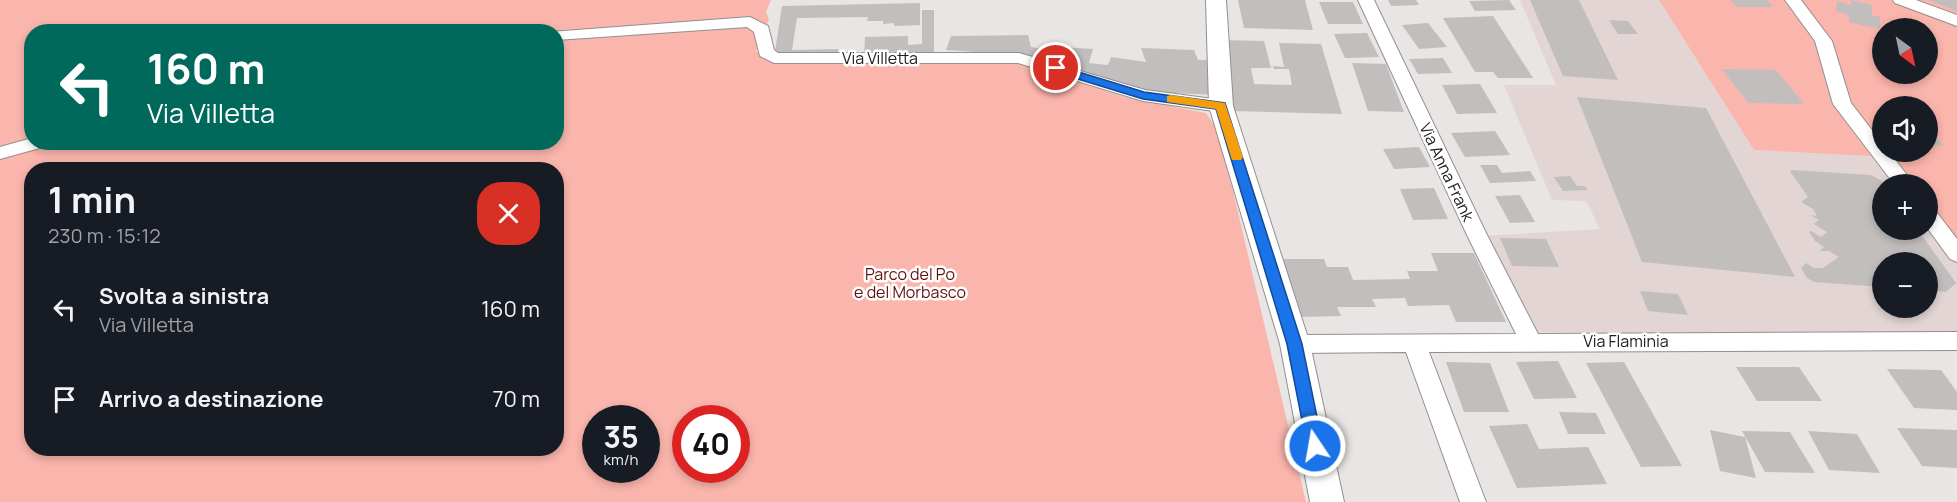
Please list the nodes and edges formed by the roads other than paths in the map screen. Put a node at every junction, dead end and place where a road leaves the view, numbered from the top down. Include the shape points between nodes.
1 (1216, 0) edge
2 (1366, 0) edge
3 (1793, 0) edge
4 (1901, 0) edge
5 (1957, 21) edge
6 (564, 34) edge
7 (1221, 106) junction
8 (24, 146) edge
9 (0, 153) edge
10 (1896, 174) edge
11 (1938, 228) edge
12 (1957, 254) edge
13 (1957, 341) edge
14 (1531, 342) junction
15 (1414, 343) junction
16 (1294, 344) junction
17 (1327, 502) edge
18 (1473, 502) edge

1 - 7 street
2 - 14 street, Via Anna Frank
3 - 10 street via 1822,41 1842,104
4 - 5 street
6 - 7 street, Via Villetta via 750,22 762,30 766,52 774,58 1019,58 1143,95
7 - 16 street
8 - 9 street
11 - 12 street
13 - 14 street, Via Flaminia
14 - 15 street, Via Flaminia
15 - 16 street, Via Flaminia
15 - 18 street
16 - 17 street

